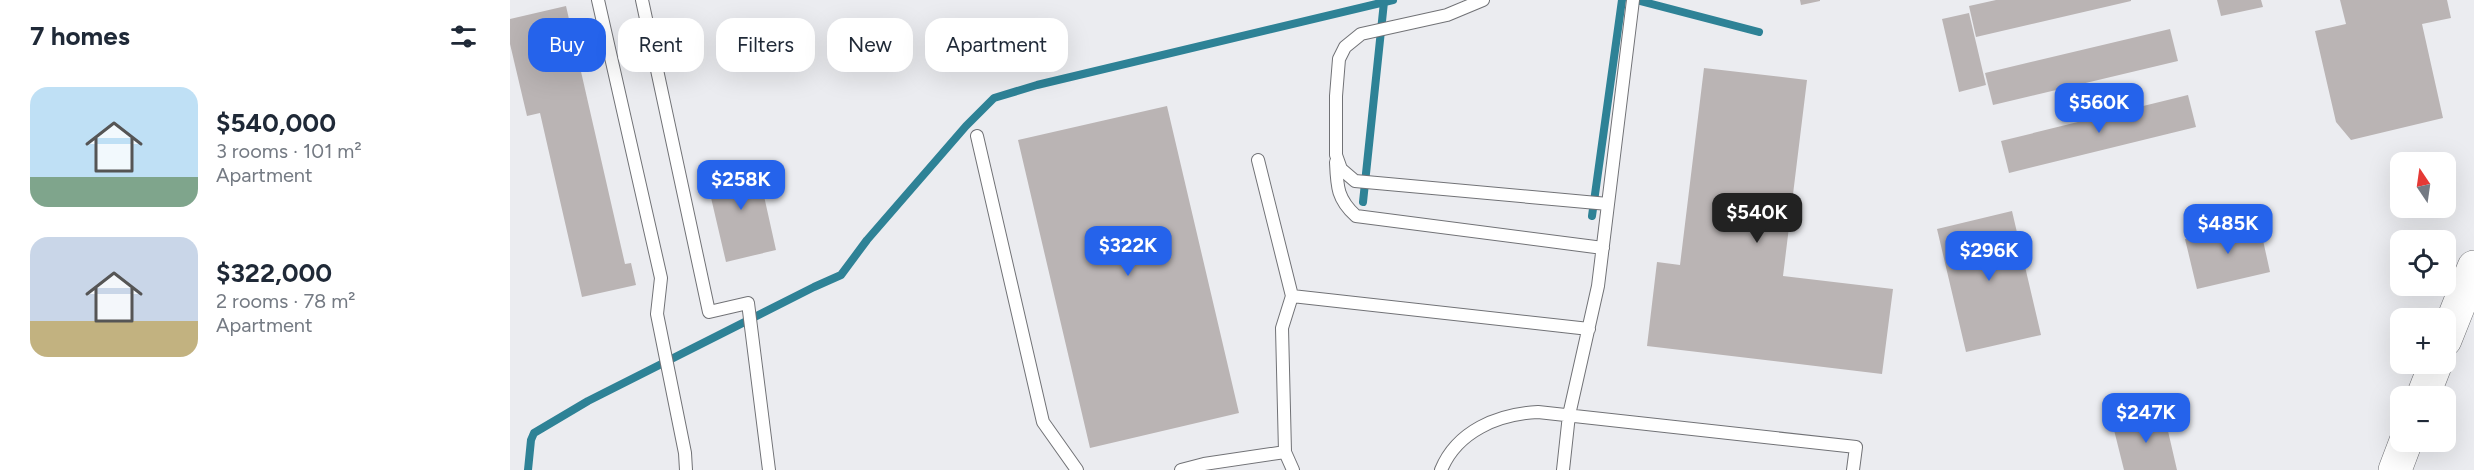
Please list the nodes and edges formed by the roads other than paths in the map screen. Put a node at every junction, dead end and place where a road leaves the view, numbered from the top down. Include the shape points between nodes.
1 (598, 0) edge
2 (642, 0) edge
3 (1483, 0) edge
4 (1633, 0) edge
5 (977, 136) dead end
6 (1336, 155) junction
7 (1258, 160) dead end
8 (1608, 204) junction
9 (1603, 248) junction
10 (2474, 267) edge
11 (1292, 296) junction
12 (2456, 312) edge
13 (1589, 329) junction
14 (1569, 415) junction
15 (1285, 452) junction
16 (2402, 452) edge
17 (2423, 452) edge
18 (686, 470) edge
19 (769, 470) edge
20 (1077, 470) edge
21 (1181, 470) edge
22 (1293, 470) edge
23 (1441, 470) edge
24 (1563, 470) edge
25 (1853, 470) edge
26 (2395, 470) edge
27 (2422, 470) edge

1 - 18 lane via 661,278 657,314
2 - 19 lane via 709,312 748,303
3 - 6 lane via 1446,15 1361,34 1345,47 1339,59
4 - 8 lane
5 - 20 lane via 1043,422
6 - 8 lane via 1341,169 1355,181
6 - 9 lane via 1336,185 1343,205 1356,216
7 - 11 lane
8 - 9 lane
9 - 13 lane
10 - 12 main road
11 - 13 lane
11 - 15 lane via 1282,328
13 - 14 lane
14 - 23 lane via 1538,412 1500,417 1460,441 1447,455
14 - 24 lane
14 - 25 lane via 1856,447
15 - 21 lane
15 - 22 lane
16 - 26 main road
17 - 27 main road

